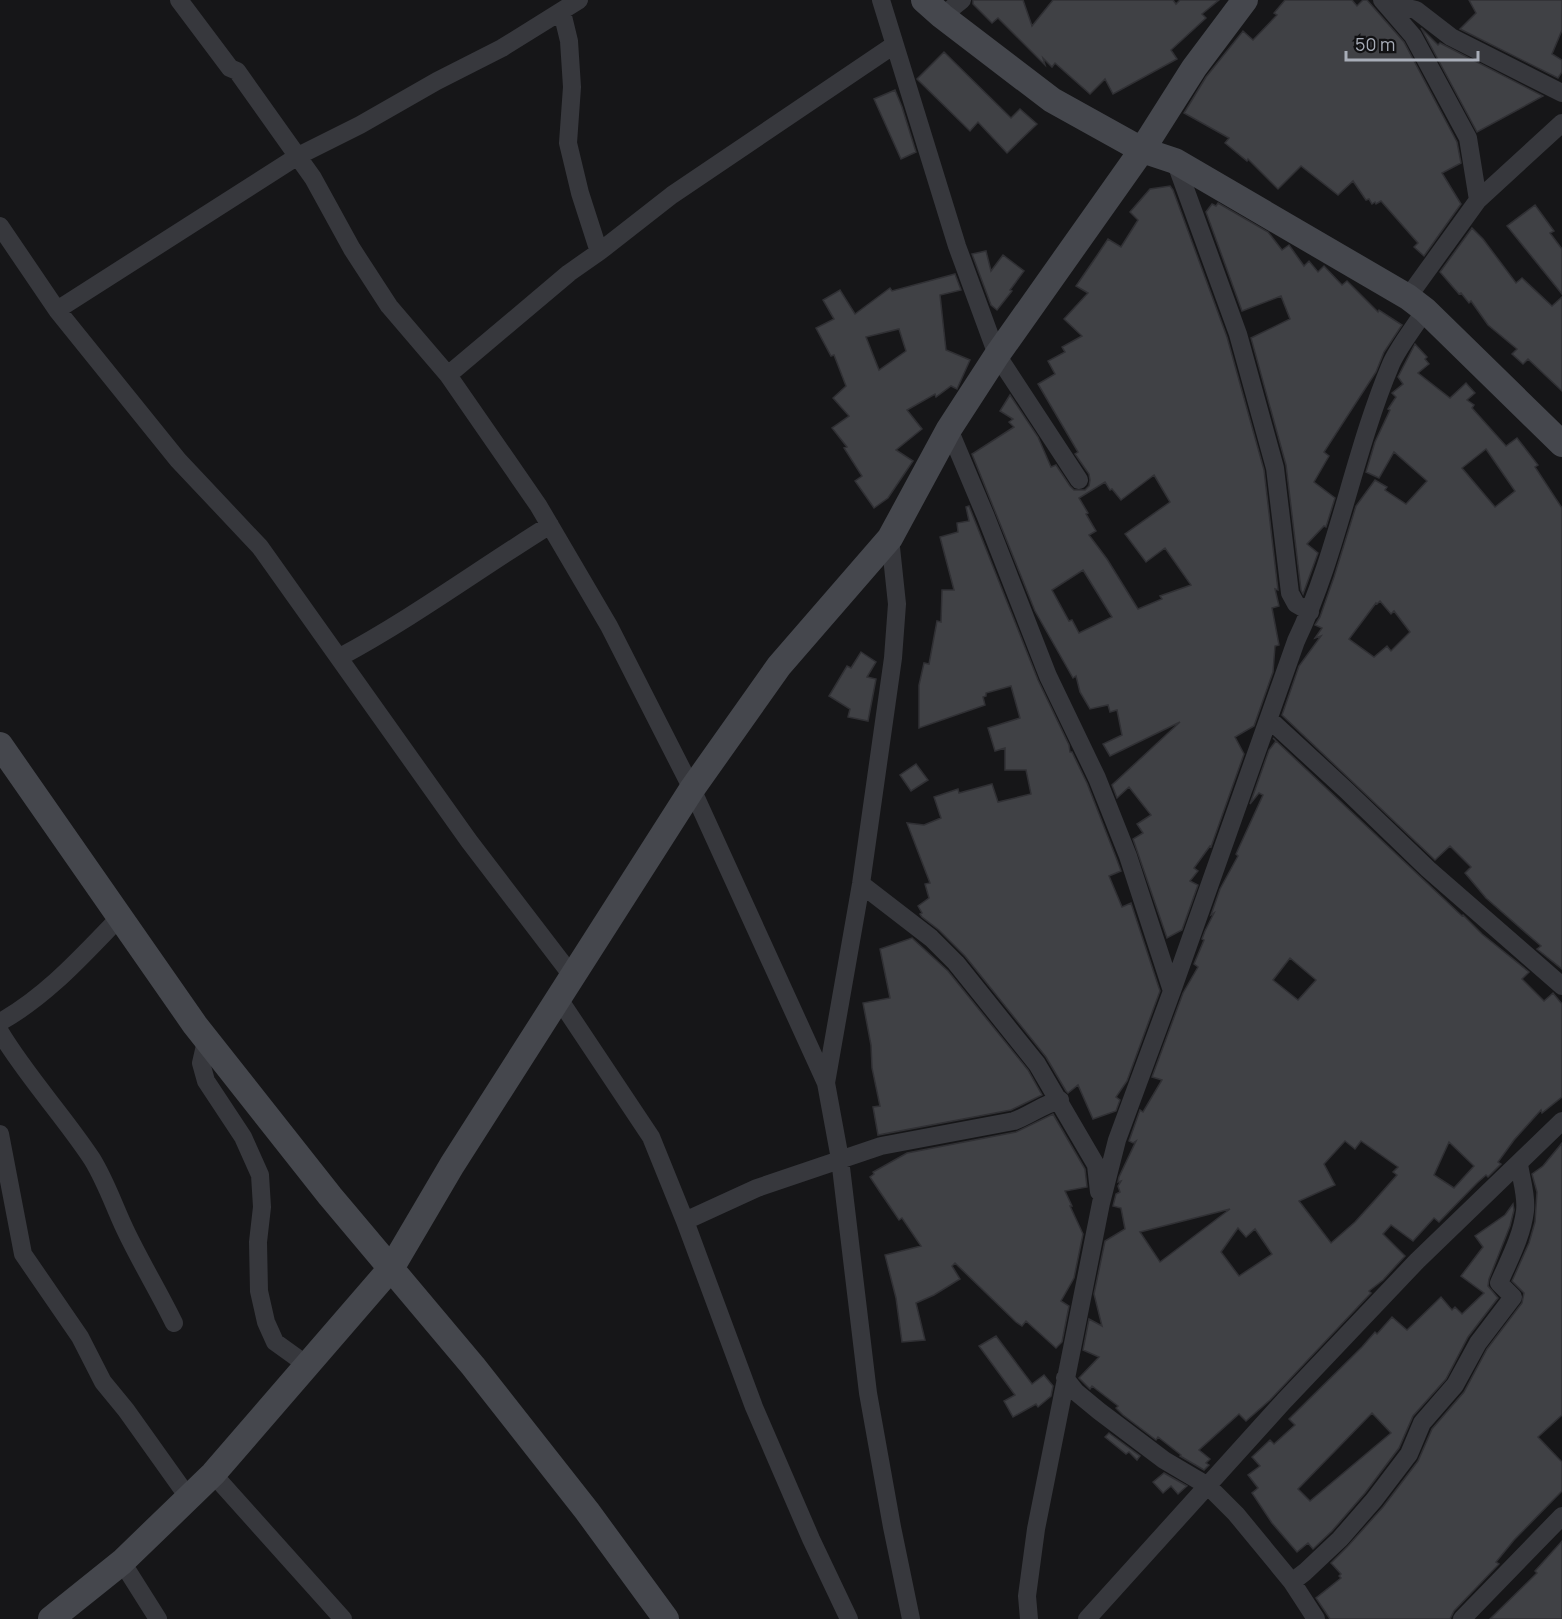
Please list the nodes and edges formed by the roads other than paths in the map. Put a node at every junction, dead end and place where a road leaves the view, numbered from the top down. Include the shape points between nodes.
1 (179, 0) edge
2 (579, 0) edge
3 (881, 0) edge
4 (962, 0) edge
5 (1245, 0) edge
6 (1384, 2) edge
7 (933, 8) edge
8 (562, 12) junction
9 (894, 45) junction
10 (1562, 93) edge
11 (1562, 123) edge
12 (1142, 150) junction
13 (298, 156) junction
14 (1175, 161) junction
15 (1479, 200) junction
16 (0, 226) edge
17 (599, 252) junction
18 (1417, 303) junction
19 (57, 310) junction
20 (996, 355) junction
21 (448, 375) junction
22 (949, 429) junction
23 (1562, 444) edge
24 (1079, 480) dead end
25 (550, 525) junction
26 (890, 538) junction
27 (1310, 612) junction
28 (340, 657) junction
29 (1269, 719) junction
30 (0, 746) edge
31 (692, 789) junction
32 (861, 884) junction
33 (120, 917) junction
34 (573, 977) junction
35 (1562, 986) edge
36 (1172, 991) junction
37 (559, 999) junction
38 (3, 1032) edge
39 (207, 1037) junction
40 (826, 1083) junction
41 (1060, 1100) junction
42 (1562, 1121) edge
43 (0, 1134) edge
44 (840, 1159) junction
45 (1519, 1164) junction
46 (1101, 1203) junction
47 (685, 1221) junction
48 (392, 1267) junction
49 (174, 1323) dead end
50 (307, 1365) junction
51 (1065, 1378) junction
52 (213, 1474) junction
53 (1208, 1486) junction
54 (188, 1497) junction
55 (1560, 1522) edge
56 (122, 1562) junction
57 (1292, 1582) junction
58 (51, 1619) edge
59 (158, 1619) edge
60 (343, 1619) edge
61 (666, 1619) edge
62 (849, 1619) edge
63 (911, 1619) edge
64 (1029, 1619) edge
65 (1088, 1619) edge
66 (1316, 1619) edge
67 (1462, 1619) edge

1 - 13 street via 230,68 237,71
2 - 8 street
3 - 9 street
4 - 7 street
5 - 12 street via 1194,68
6 - 10 street via 1416,10 1451,37
6 - 15 street via 1413,36 1468,138
7 - 12 street via 1052,100
8 - 13 street
8 - 17 street via 569,41 572,87 568,143
9 - 17 street via 672,195
9 - 20 street
11 - 15 street
12 - 14 street
12 - 20 street
13 - 19 street
13 - 21 street via 389,306
14 - 18 street
14 - 27 street via 1238,334 1275,468 1290,593 1296,604
15 - 18 street
16 - 19 street
17 - 21 street
18 - 23 street
18 - 27 street via 1363,444
19 - 28 street via 178,460 260,547
20 - 22 street
20 - 24 street
21 - 25 street
22 - 26 street
22 - 36 street via 1048,676 1097,778 1128,856
25 - 28 street via 409,618
25 - 31 street via 609,626
26 - 31 street via 778,666
26 - 32 street via 897,604
27 - 29 street
28 - 34 street via 469,841
29 - 35 street via 1428,869
29 - 36 street
30 - 33 street
31 - 34 street
31 - 40 street
32 - 40 street
32 - 41 street via 931,938 956,963 1037,1064
33 - 38 street
33 - 39 street
34 - 37 street
36 - 46 street via 1117,1140
37 - 47 street via 651,1137
37 - 48 street via 452,1165
38 - 49 street via 93,1161
39 - 48 street via 330,1196
39 - 50 street via 201,1063 206,1082 243,1137 260,1175 259,1291 266,1322 275,1342
40 - 44 street
41 - 44 street via 1014,1121 881,1146
41 - 46 street via 1096,1165
42 - 45 street
43 - 54 street via 23,1254 80,1337 104,1382
44 - 47 street via 757,1188
44 - 63 street via 868,1393
45 - 53 street via 1417,1261
45 - 57 street via 1525,1211 1499,1283 1513,1297 1478,1343 1455,1385 1422,1423 1408,1454 1374,1500 1341,1539
46 - 51 street
47 - 62 street via 754,1407
48 - 50 street
48 - 61 street via 587,1510
50 - 52 street
51 - 53 street via 1099,1411 1164,1460
51 - 64 street via 1036,1529 1027,1596
52 - 54 street
52 - 60 street
53 - 57 street
53 - 65 street
54 - 56 street
55 - 67 street
56 - 58 street
56 - 59 street
57 - 66 street

